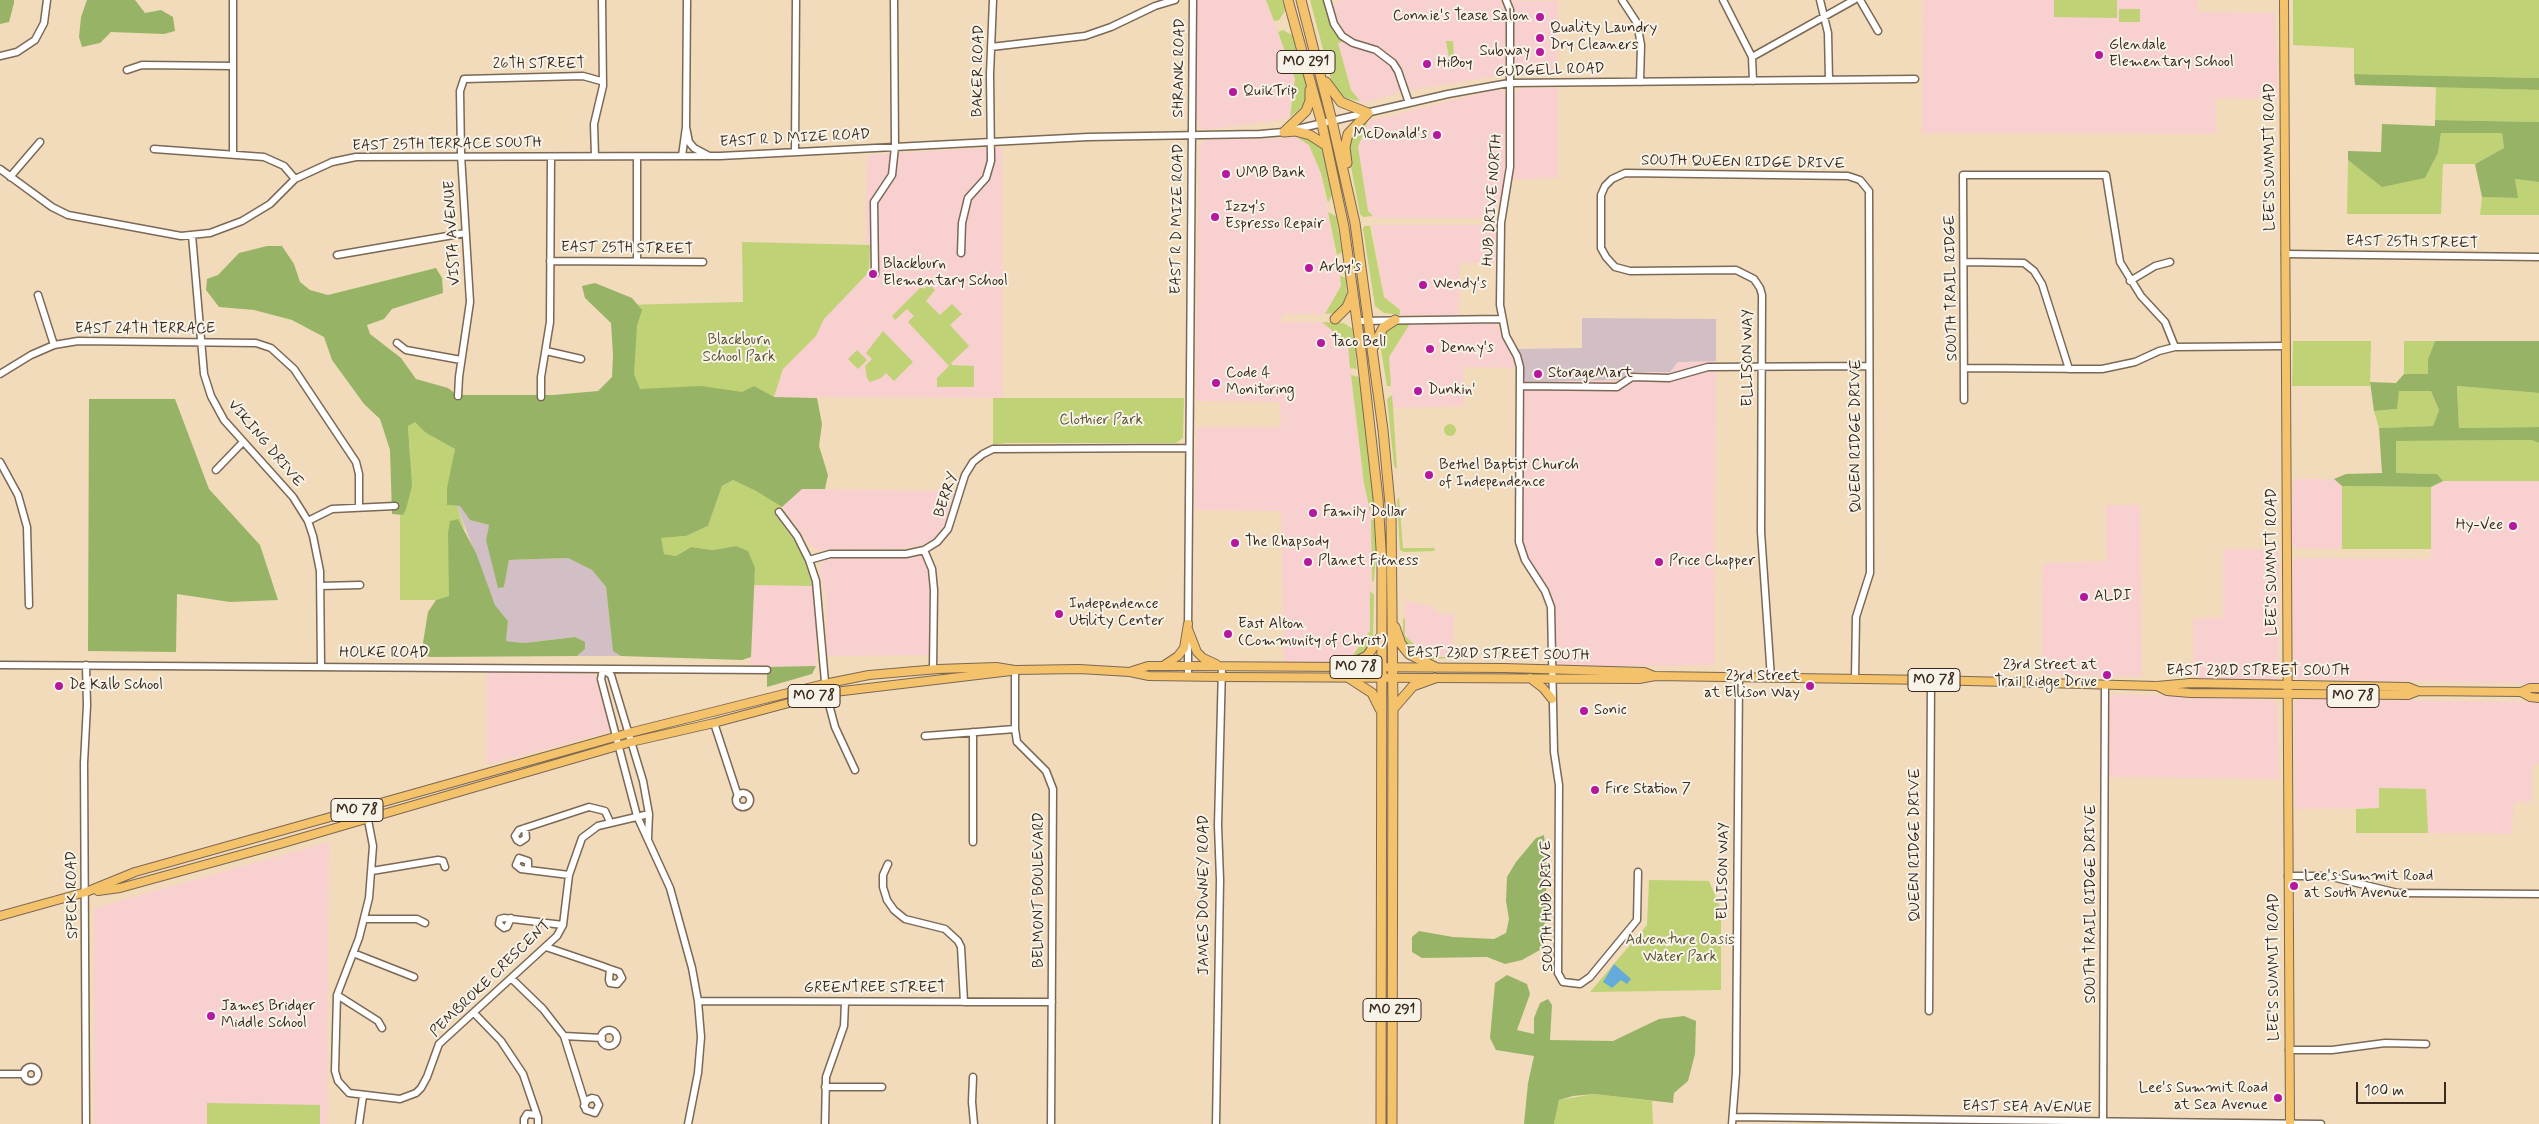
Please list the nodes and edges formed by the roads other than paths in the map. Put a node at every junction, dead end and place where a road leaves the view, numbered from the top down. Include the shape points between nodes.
1 (47, 0) edge
2 (233, 0) edge
3 (602, 0) edge
4 (687, 0) edge
5 (796, 0) edge
6 (894, 0) edge
7 (993, 0) edge
8 (1175, 0) edge
9 (1193, 0) edge
10 (1288, 0) edge
11 (1301, 0) edge
12 (1328, 0) edge
13 (1506, 0) edge
14 (1622, 0) edge
15 (1723, 0) edge
16 (1820, 0) edge
17 (1854, 0) edge
18 (1860, 0) edge
19 (2284, 0) edge
20 (1825, 16) junction
21 (1878, 31) dead end
22 (991, 47) junction
23 (0, 56) edge
24 (1752, 57) junction
25 (233, 66) junction
26 (127, 70) dead end
27 (1319, 70) junction
28 (1309, 74) junction
29 (476, 77) joint
30 (1915, 79) dead end
31 (1829, 80) junction
32 (601, 81) junction
33 (1752, 81) junction
34 (1640, 82) junction
35 (1509, 83) junction
36 (1409, 103) junction
37 (1368, 113) junction
38 (1332, 121) junction
39 (1322, 124) junction
40 (686, 127) junction
41 (1284, 132) junction
42 (1191, 136) junction
43 (40, 142) dead end
44 (990, 142) junction
45 (895, 146) junction
46 (1327, 146) junction
47 (154, 149) dead end
48 (795, 152) junction
49 (233, 154) junction
50 (461, 155) junction
51 (551, 156) junction
52 (595, 156) junction
53 (682, 156) junction
54 (709, 156) junction
55 (637, 157) junction
56 (0, 170) edge
57 (10, 177) junction
58 (295, 179) junction
59 (1612, 179) joint
60 (1869, 191) joint
61 (1349, 196) junction
62 (465, 233) junction
63 (192, 235) junction
64 (961, 253) dead end
65 (2286, 254) junction
66 (337, 255) dead end
67 (2539, 257) edge
68 (550, 261) junction
69 (637, 261) junction
70 (704, 262) dead end
71 (1964, 262) junction
72 (2170, 262) dead end
73 (875, 274) dead end
74 (2130, 281) junction
75 (1353, 292) junction
76 (38, 296) dead end
77 (1335, 319) dead end
78 (1502, 319) junction
79 (1370, 320) junction
80 (1395, 320) junction
81 (1357, 321) junction
82 (201, 341) junction
83 (397, 343) dead end
84 (54, 345) junction
85 (2286, 346) junction
86 (2174, 347) junction
87 (1373, 348) junction
88 (546, 351) junction
89 (581, 359) dead end
90 (461, 360) junction
91 (1761, 365) junction
92 (1869, 366) junction
93 (1965, 368) junction
94 (2069, 369) junction
95 (0, 374) edge
96 (1520, 386) junction
97 (458, 396) dead end
98 (541, 397) dead end
99 (1964, 400) dead end
100 (243, 442) junction
101 (1189, 448) junction
102 (0, 462) edge
103 (216, 470) dead end
104 (359, 506) junction
105 (395, 506) dead end
106 (779, 512) dead end
107 (308, 521) junction
108 (924, 550) junction
109 (809, 560) junction
110 (360, 585) dead end
111 (320, 586) junction
112 (29, 605) dead end
113 (1393, 619) junction
114 (1188, 626) junction
115 (1382, 635) junction
116 (0, 665) edge
117 (86, 665) junction
118 (321, 666) junction
119 (1188, 666) junction
120 (1222, 666) junction
121 (1161, 667) junction
122 (1344, 667) junction
123 (1382, 667) junction
124 (1392, 667) junction
125 (1435, 667) junction
126 (603, 669) junction
127 (933, 669) junction
128 (767, 670) dead end
129 (1015, 670) junction
130 (1130, 672) junction
131 (1551, 674) junction
132 (1188, 676) junction
133 (1222, 677) junction
134 (1739, 677) junction
135 (1349, 678) junction
136 (1382, 678) junction
137 (1393, 678) junction
138 (1435, 678) junction
139 (1530, 678) junction
140 (1771, 678) junction
141 (1855, 678) junction
142 (1931, 680) junction
143 (824, 684) junction
144 (2105, 684) junction
145 (2287, 685) junction
146 (2157, 686) junction
147 (2539, 688) edge
148 (2418, 691) junction
149 (2521, 692) junction
150 (826, 693) junction
151 (2287, 695) junction
152 (2539, 698) edge
153 (1552, 700) junction
154 (1393, 709) junction
155 (1382, 714) junction
156 (714, 723) junction
157 (1015, 729) junction
158 (973, 732) junction
159 (629, 733) junction
160 (925, 736) dead end
161 (617, 737) junction
162 (631, 742) junction
163 (618, 746) junction
164 (855, 770) dead end
165 (738, 796) dead end
166 (649, 814) junction
167 (638, 816) junction
168 (368, 820) junction
169 (610, 822) junction
170 (526, 828) dead end
171 (648, 839) junction
172 (973, 842) dead end
173 (888, 864) dead end
174 (445, 867) dead end
175 (528, 870) dead end
176 (372, 872) junction
177 (1638, 872) dead end
178 (569, 874) junction
179 (2288, 876) junction
180 (86, 892) junction
181 (2539, 894) edge
182 (0, 916) edge
183 (511, 918) dead end
184 (365, 920) junction
185 (425, 923) dead end
186 (563, 925) junction
187 (546, 946) junction
188 (352, 953) junction
189 (610, 969) dead end
190 (414, 977) dead end
191 (512, 979) junction
192 (337, 995) junction
193 (698, 1001) junction
194 (846, 1002) junction
195 (964, 1002) junction
196 (1052, 1002) junction
197 (1929, 1010) dead end
198 (474, 1013) junction
199 (382, 1028) dead end
200 (564, 1036) junction
201 (602, 1038) dead end
202 (2426, 1044) dead end
203 (2289, 1050) junction
204 (0, 1074) edge
205 (24, 1074) dead end
206 (973, 1077) dead end
207 (882, 1086) dead end
208 (825, 1087) junction
209 (363, 1096) junction
210 (584, 1106) dead end
211 (536, 1114) junction
212 (1733, 1120) edge
213 (1929, 1122) edge
214 (2103, 1123) edge
215 (86, 1124) edge
216 (359, 1124) edge
217 (524, 1124) edge
218 (538, 1124) edge
219 (688, 1124) edge
220 (825, 1124) edge
221 (974, 1124) edge
222 (1051, 1124) edge
223 (1216, 1124) edge
224 (1381, 1124) edge
225 (1392, 1124) edge
226 (2290, 1124) edge
227 (2321, 1124) edge

1 - 23 street via 44,23 34,40 17,52
2 - 25 street
3 - 32 street
4 - 40 street, EAST R D MIZE ROAD
5 - 48 street
6 - 45 street
7 - 22 street, BAKER ROAD
8 - 22 street via 1085,36
9 - 42 street, SHRANK ROAD
10 - 28 highway, MO 291
11 - 27 highway, MO 291
12 - 36 street via 1334,24 1342,36 1376,50 1392,63
13 - 35 street via 1510,10
14 - 34 street via 1637,23 1641,46
15 - 24 street
16 - 20 street
17 - 20 street
18 - 21 street
19 - 65 main road, LEE'S SUMMIT ROAD
20 - 24 street
20 - 31 street
22 - 44 street, BAKER ROAD
24 - 33 street
25 - 26 street via 142,65
25 - 49 street
27 - 37 highway via 1336,97
27 - 38 highway, MO 291
28 - 39 highway, MO 291
28 - 41 highway via 1309,106
29 - 32 street, 26TH STREET via 582,76
29 - 50 street, VISTA AVENUE via 464,79 460,91
30 - 31 street, GUDGELL ROAD
31 - 33 street, GUDGELL ROAD
32 - 52 street via 602,92 594,124
33 - 34 street, GUDGELL ROAD
34 - 35 street, GUDGELL ROAD
35 - 36 street, GUDGELL ROAD
35 - 78 street, HUB DRIVE NORTH via 1510,168 1501,223
36 - 37 street, GUDGELL ROAD
37 - 38 street, GUDGELL ROAD
37 - 61 highway via 1351,129 1346,141
38 - 39 street, GUDGELL ROAD
38 - 61 highway, MO 291
39 - 41 street, GUDGELL ROAD
39 - 46 highway, MO 291
40 - 53 street, EAST R D MIZE ROAD
40 - 54 street, EAST R D MIZE ROAD via 689,142
41 - 42 street, GUDGELL ROAD
41 - 46 highway via 1310,135
42 - 44 street, EAST R D MIZE ROAD
42 - 101 street, EAST R D MIZE ROAD
43 - 57 street
44 - 45 street, EAST R D MIZE ROAD
44 - 64 street, BAKER ROAD via 991,161 986,178 968,198
45 - 48 street, EAST R D MIZE ROAD
45 - 73 street via 892,174 874,202
46 - 75 highway, MO 291 via 1344,227
47 - 49 street
48 - 54 street, EAST R D MIZE ROAD
49 - 58 street via 271,159 284,166
50 - 51 street, EAST 25TH TERRACE SOUTH
50 - 58 street, EAST 25TH TERRACE SOUTH via 356,157 332,162
50 - 62 street, VISTA AVENUE
51 - 52 street, EAST 25TH TERRACE SOUTH
51 - 68 street
52 - 55 street, EAST 25TH TERRACE SOUTH
53 - 54 street, EAST 25TH TERRACE SOUTH
53 - 55 street, EAST 25TH TERRACE SOUTH
55 - 69 street
56 - 57 street, EAST 25TH TERRACE SOUTH
57 - 63 street, EAST 25TH TERRACE SOUTH via 68,215 160,234
58 - 63 street, EAST 25TH TERRACE SOUTH via 270,204 242,221 210,233
59 - 60 street, SOUTH QUEEN RIDGE DRIVE via 1625,173 1848,176 1860,180
59 - 91 street, ELLISON WAY via 1601,195 1601,248 1606,258 1615,266 1630,271 1736,270 1746,273 1754,279 1762,295
60 - 92 street, QUEEN RIDGE DRIVE
61 - 79 highway, MO 291
62 - 66 street
62 - 90 street, VISTA AVENUE via 470,302
63 - 82 street, VIKING DRIVE
65 - 67 street, EAST 25TH STREET
65 - 85 main road, LEE'S SUMMIT ROAD
68 - 69 street, EAST 25TH STREET
68 - 88 street via 550,322
69 - 70 street, EAST 25TH STREET
71 - 74 street, SOUTH TRAIL RIDGE via 1963,175 2106,175 2115,240 2120,262
71 - 93 street, SOUTH TRAIL RIDGE
71 - 94 street via 2024,263 2034,271 2042,284
72 - 74 street via 2155,266
74 - 86 street via 2164,322
75 - 77 highway via 1347,307
75 - 81 highway, MO 291
76 - 84 street
78 - 80 street
78 - 96 street, HUB DRIVE NORTH via 1520,367
79 - 80 street
79 - 81 street
79 - 87 highway, MO 291
80 - 87 highway via 1382,328
81 - 115 highway, MO 291 via 1378,498
82 - 84 street, EAST 24TH TERRACE via 78,341
82 - 100 street, VIKING DRIVE via 204,374 211,396 224,420
82 - 104 street, EAST 24TH TERRACE via 256,342 286,360 356,462
83 - 90 street via 406,350
84 - 95 street, EAST 24TH TERRACE
85 - 86 street
85 - 145 main road, LEE'S SUMMIT ROAD
86 - 94 street via 2117,367
87 - 113 highway, MO 291 via 1391,515
88 - 89 street
88 - 98 street
90 - 97 street, VISTA AVENUE
91 - 92 street
91 - 96 street via 1708,366 1669,378 1632,377 1617,387
91 - 140 street, ELLISON WAY via 1761,532
92 - 141 street, QUEEN RIDGE DRIVE via 1870,573 1856,617
93 - 94 street
93 - 99 street, SOUTH TRAIL RIDGE
96 - 131 street, HUB DRIVE NORTH via 1519,542 1525,560 1546,591 1551,607
100 - 103 street
100 - 107 street, VIKING DRIVE via 294,497
101 - 108 street, BERRY via 1001,448 983,454 973,462 965,476 948,529 937,542
101 - 114 street, EAST R D MIZE ROAD
102 - 112 street via 18,496 27,527
104 - 105 street
104 - 107 street via 332,509
106 - 109 street via 797,536
107 - 111 street, VIKING DRIVE via 318,554
108 - 109 street, BERRY via 906,554 830,554
108 - 127 street via 932,569 934,590
109 - 143 street via 820,602
110 - 111 street
111 - 118 street, VIKING DRIVE
113 - 124 highway, MO 291
113 - 125 highway via 1404,649
114 - 119 street, EAST R D MIZE ROAD
114 - 120 main road via 1197,652
114 - 121 main road via 1184,648
115 - 122 highway via 1367,656
115 - 123 highway, MO 291
116 - 117 street, HOLKE ROAD
117 - 118 street, HOLKE ROAD
117 - 180 street, SPECK ROAD
118 - 126 street, HOLKE ROAD
119 - 120 main road, EAST 23RD STREET SOUTH / MO 78
119 - 121 main road, EAST 23RD STREET SOUTH / MO 78
119 - 132 street, EAST R D MIZE ROAD
120 - 122 main road, EAST 23RD STREET SOUTH / MO 78
120 - 133 street, JAMES DOWNEY ROAD
121 - 130 main road, EAST 23RD STREET SOUTH / MO 78 via 1148,666
122 - 123 main road, EAST 23RD STREET SOUTH / MO 78
123 - 124 main road, EAST 23RD STREET SOUTH / MO 78
123 - 136 highway, MO 291
124 - 125 main road, EAST 23RD STREET SOUTH / MO 78
124 - 137 highway, MO 291
125 - 131 main road, EAST 23RD STREET SOUTH / MO 78
126 - 128 street, HOLKE ROAD
126 - 159 street via 611,674
126 - 161 street via 601,679
127 - 129 main road, MO 78 via 996,667
127 - 143 main road, MO 78 via 869,675
129 - 130 main road, EAST 23RD STREET SOUTH / MO 78
129 - 150 main road, MO 78
129 - 157 street, BELMONT BOULEVARD
130 - 132 main road, EAST 23RD STREET SOUTH / MO 78 via 1149,676
131 - 134 main road, EAST 23RD STREET SOUTH / MO 78 via 1644,672 1655,676
131 - 139 main road, EAST 23RD STREET SOUTH / MO 78
131 - 153 street, SOUTH HUB DRIVE
132 - 133 main road, EAST 23RD STREET SOUTH / MO 78
133 - 135 main road, EAST 23RD STREET SOUTH / MO 78
133 - 223 street, JAMES DOWNEY ROAD
134 - 140 main road, EAST 23RD STREET SOUTH / MO 78
134 - 212 street, ELLISON WAY
135 - 136 main road, EAST 23RD STREET SOUTH / MO 78
135 - 155 highway via 1372,693
136 - 137 main road, EAST 23RD STREET SOUTH / MO 78
136 - 155 highway, MO 291
137 - 138 main road, EAST 23RD STREET SOUTH / MO 78
137 - 154 highway, MO 291
138 - 139 main road, EAST 23RD STREET SOUTH / MO 78
138 - 154 highway via 1413,686
139 - 153 main road via 1544,688
140 - 141 main road, EAST 23RD STREET SOUTH / MO 78
141 - 142 main road, EAST 23RD STREET SOUTH / MO 78
142 - 144 main road, EAST 23RD STREET SOUTH / MO 78
142 - 197 street, QUEEN RIDGE DRIVE
143 - 150 street
143 - 159 main road, MO 78
144 - 146 main road, EAST 23RD STREET SOUTH / MO 78
144 - 214 street, SOUTH TRAIL RIDGE DRIVE
145 - 146 main road, EAST 23RD STREET SOUTH / MO 78 via 2190,683
145 - 148 main road, EAST 23RD STREET SOUTH / MO 78 via 2408,687
145 - 151 main road, LEE'S SUMMIT ROAD
146 - 151 main road, EAST 23RD STREET SOUTH / MO 78 via 2167,691 2190,693
147 - 149 main road, EAST 23RD STREET SOUTH / MO 78
148 - 149 main road, EAST 23RD STREET SOUTH / MO 78
148 - 151 main road, EAST 23RD STREET SOUTH / MO 78 via 2408,695
149 - 152 main road, EAST 23RD STREET SOUTH / MO 78
150 - 156 main road, MO 78
150 - 164 street via 835,727
151 - 179 main road, LEE'S SUMMIT ROAD
153 - 177 street, SOUTH HUB DRIVE via 1559,785 1558,973 1562,982 1580,984 1590,976 1637,920
154 - 225 highway, MO 291
155 - 224 highway, MO 291
156 - 162 main road, MO 78
156 - 165 street
157 - 158 street
157 - 196 street, BELMONT BOULEVARD via 1018,742 1046,771 1053,789
158 - 160 street
158 - 172 street
159 - 161 main road, MO 78
159 - 162 street
161 - 163 street
161 - 180 main road, MO 78 via 144,870
162 - 163 main road, MO 78
162 - 166 street
163 - 167 street
163 - 168 main road, MO 78
166 - 167 street, PEMBROKE CRESCENT
166 - 171 street
167 - 169 street, PEMBROKE CRESCENT
167 - 171 street
168 - 176 street via 373,846
168 - 180 main road, MO 78 via 120,888
169 - 170 street via 605,811 589,807
169 - 178 street, PEMBROKE CRESCENT via 590,830 582,838
171 - 193 street via 670,888
173 - 195 street via 882,887 894,910 905,919 946,929 958,941
174 - 176 street via 443,861 438,860
175 - 178 street
176 - 184 street
178 - 186 street, PEMBROKE CRESCENT
179 - 181 street via 2328,876 2398,893
179 - 203 main road, LEE'S SUMMIT ROAD
180 - 182 main road, MO 78
180 - 215 street, SPECK ROAD
183 - 186 street
184 - 185 street via 417,918
184 - 188 street
186 - 187 street, PEMBROKE CRESCENT
187 - 189 street
187 - 191 street, PEMBROKE CRESCENT
188 - 190 street
188 - 192 street
191 - 198 street, PEMBROKE CRESCENT
191 - 200 street via 543,1009
192 - 199 street via 378,1021
192 - 209 street via 335,1071 344,1089
193 - 194 street, GREENTREE STREET
193 - 219 street via 701,1037 698,1074
194 - 195 street, GREENTREE STREET
194 - 208 street via 844,1026 828,1066
195 - 196 street, GREENTREE STREET
196 - 222 street, BELMONT BOULEVARD
198 - 209 street, PEMBROKE CRESCENT via 439,1044 427,1077 416,1093 400,1099
198 - 211 street via 513,1057
200 - 201 street
200 - 210 street
202 - 203 street
203 - 226 main road, LEE'S SUMMIT ROAD
204 - 205 street
206 - 221 street
207 - 208 street
208 - 220 street
209 - 216 street
211 - 217 street via 527,1114
211 - 218 street
212 - 213 street, EAST SEA AVENUE
213 - 214 street, EAST SEA AVENUE
214 - 226 street, EAST SEA AVENUE
226 - 227 street, EAST SEA AVENUE

